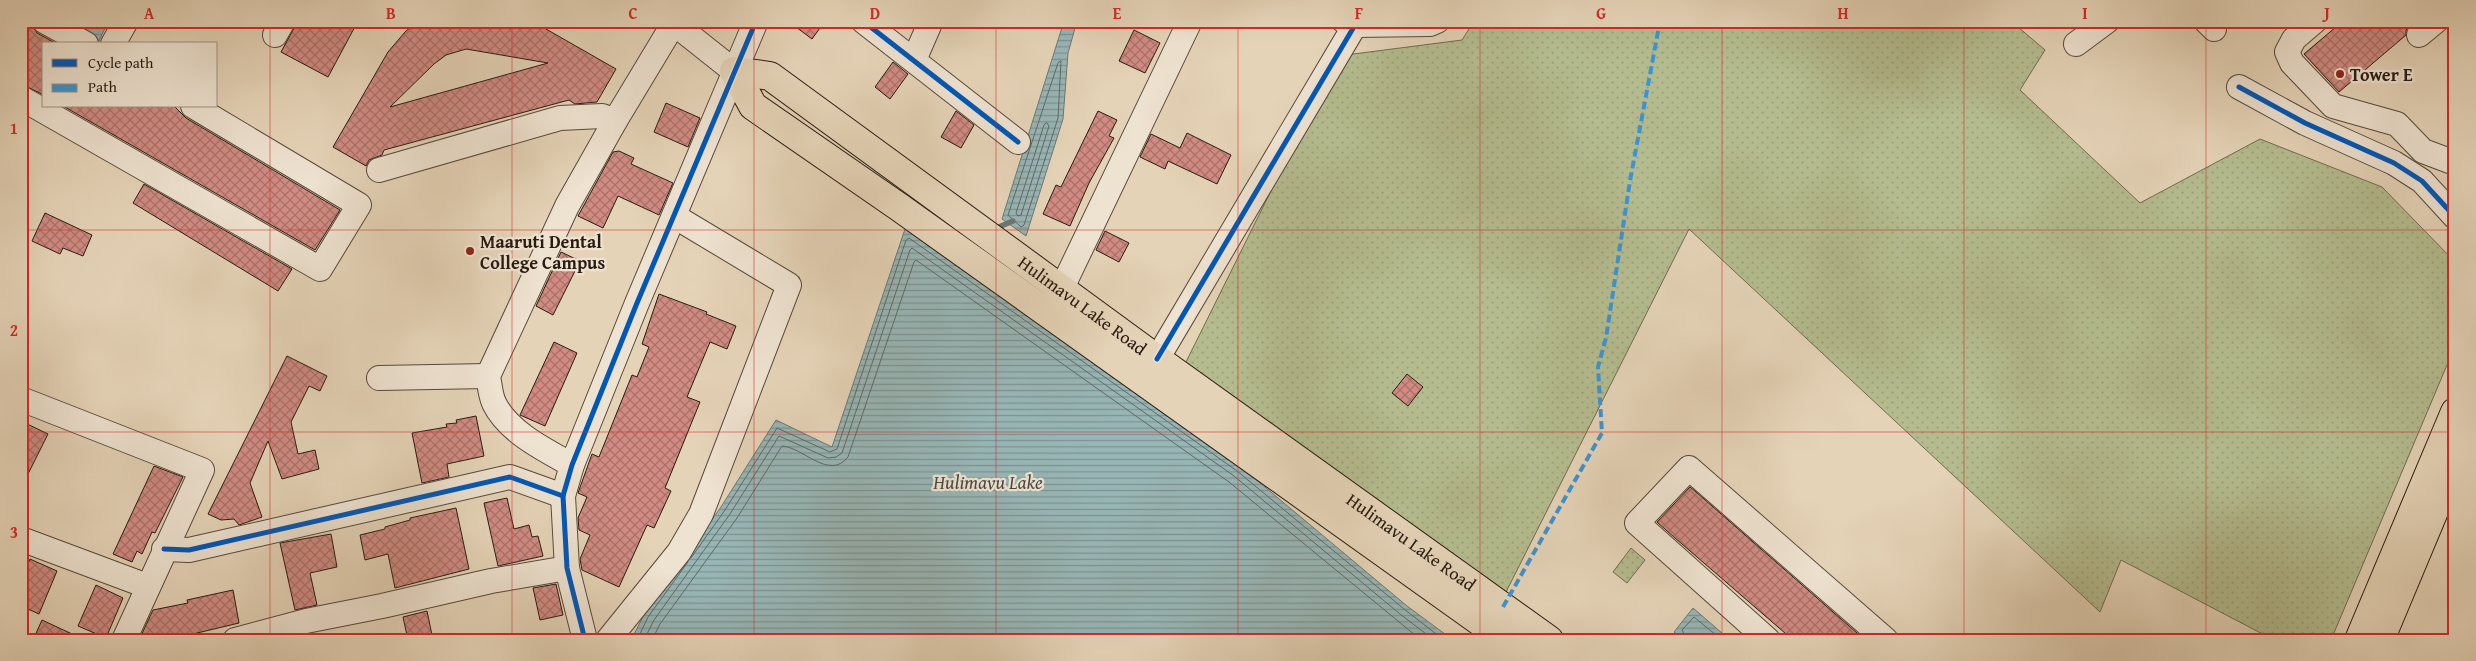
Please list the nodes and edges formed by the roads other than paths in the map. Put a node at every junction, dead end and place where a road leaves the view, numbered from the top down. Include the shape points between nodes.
1 (44, 21) edge
2 (126, 21) edge
3 (756, 21) edge
4 (863, 21) edge
5 (930, 21) edge
6 (1190, 21) edge
7 (1436, 21) edge
8 (2107, 21) edge
9 (2315, 21) edge
10 (673, 22) edge
11 (1349, 23) edge
12 (82, 42) edge
13 (114, 42) edge
14 (2076, 44) dead end
15 (914, 60) junction
16 (734, 71) junction
17 (2239, 87) dead end
18 (21, 98) edge
19 (196, 108) edge
20 (615, 121) junction
21 (1018, 142) dead end
22 (2455, 162) edge
23 (379, 170) dead end
24 (674, 216) junction
25 (2455, 217) edge
26 (1061, 290) junction
27 (1045, 311) junction
28 (1157, 360) junction
29 (488, 376) junction
30 (379, 378) dead end
31 (21, 399) edge
32 (2455, 412) edge
33 (2455, 461) edge
34 (572, 465) junction
35 (563, 496) junction
36 (21, 539) edge
37 (164, 549) junction
38 (567, 568) junction
39 (147, 586) junction
40 (124, 640) edge
41 (235, 640) edge
42 (586, 640) edge
43 (608, 640) edge
44 (1506, 640) edge
45 (1549, 640) edge
46 (1768, 640) edge
47 (1886, 640) edge
48 (2359, 640) edge
49 (2380, 640) edge

1 - 12 street
2 - 13 street
3 - 16 street
4 - 15 street
5 - 15 street
6 - 26 street
7 - 11 street via 1430,24
8 - 14 street
9 - 22 street via 2294,39 2288,52 2292,63 2333,106 2397,124 2424,151
10 - 16 street
10 - 20 street
11 - 28 street
15 - 21 street
16 - 24 street
16 - 26 main road, Hulimavu Lake Road via 770,76
16 - 27 main road, Hulimavu Lake Road via 753,106
17 - 25 street via 2305,123 2394,163 2422,181
18 - 19 street via 320,270 360,204
20 - 23 street via 602,116 560,118
20 - 29 street via 567,206
24 - 34 street
24 - 43 street via 789,285 701,514 679,552
26 - 27 street
26 - 28 main road, Hulimavu Lake Road
27 - 44 main road, Hulimavu Lake Road
28 - 45 main road, Hulimavu Lake Road
29 - 30 street
29 - 34 street via 495,404 508,422
31 - 37 street via 202,470
32 - 48 main road
33 - 49 main road
34 - 35 street
35 - 37 street via 510,477 189,550
35 - 38 street
36 - 39 street
37 - 39 street
38 - 41 street via 306,621
38 - 42 street
39 - 40 street
46 - 47 street via 1637,524 1689,468

